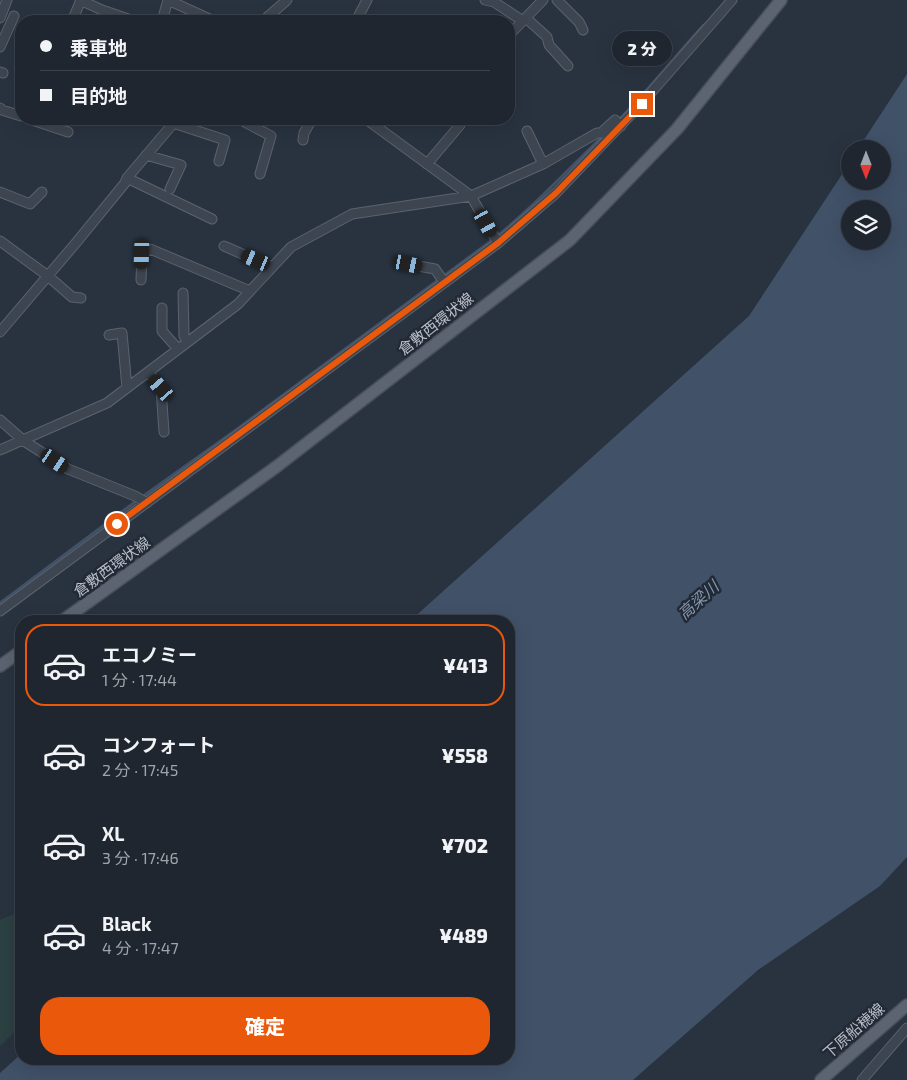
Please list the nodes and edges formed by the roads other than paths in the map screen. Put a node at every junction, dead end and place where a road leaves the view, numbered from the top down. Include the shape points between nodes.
1 (7, 0) edge
2 (81, 0) edge
3 (168, 0) edge
4 (287, 0) edge
5 (367, 0) edge
6 (485, 0) edge
7 (542, 0) edge
8 (557, 0) edge
9 (732, 0) edge
10 (781, 0) edge
11 (75, 15) edge
12 (117, 15) edge
13 (164, 15) edge
14 (201, 15) edge
15 (270, 15) edge
16 (359, 15) edge
17 (14, 16) dead end
18 (0, 18) edge
19 (524, 19) junction
20 (515, 29) edge
21 (582, 30) dead end
22 (0, 47) edge
23 (568, 66) dead end
24 (0, 108) edge
25 (15, 114) edge
26 (619, 123) junction
27 (46, 125) edge
28 (172, 125) edge
29 (186, 125) edge
30 (250, 125) edge
31 (308, 125) edge
32 (374, 125) edge
33 (460, 125) edge
34 (527, 131) dead end
35 (68, 132) dead end
36 (303, 140) dead end
37 (146, 155) junction
38 (219, 162) dead end
39 (427, 164) junction
40 (543, 164) junction
41 (260, 174) dead end
42 (129, 179) junction
43 (170, 189) dead end
44 (0, 192) edge
45 (42, 192) dead end
46 (471, 196) junction
47 (212, 219) dead end
48 (0, 240) edge
49 (496, 240) junction
50 (224, 246) dead end
51 (408, 264) dead end
52 (272, 268) junction
53 (50, 277) junction
54 (442, 279) junction
55 (141, 280) dead end
56 (250, 291) junction
57 (183, 293) dead end
58 (81, 298) dead end
59 (162, 308) dead end
60 (0, 332) edge
61 (109, 335) dead end
62 (187, 342) junction
63 (178, 349) junction
64 (148, 372) junction
65 (126, 388) junction
66 (0, 420) edge
67 (164, 432) dead end
68 (24, 440) junction
69 (0, 450) edge
70 (142, 500) junction
71 (0, 611) edge
72 (70, 615) edge
73 (15, 655) edge
74 (0, 666) edge
75 (907, 1005) edge
76 (907, 1028) edge
77 (820, 1080) edge
78 (862, 1080) edge

1 - 18 street
2 - 11 street
2 - 12 street
3 - 13 street
3 - 14 street
4 - 15 street
5 - 16 street
6 - 19 street
7 - 19 street
8 - 21 street via 579,22
9 - 26 street
10 - 72 main road, 倉敷西環状線 via 677,129 570,240 276,467
17 - 22 street
19 - 20 street
19 - 23 street via 547,37 549,45
24 - 25 street
26 - 40 street via 615,120 601,133
26 - 49 street via 556,193
27 - 35 street
28 - 37 street
29 - 38 street via 225,140
30 - 41 street via 271,136
31 - 36 street
32 - 39 street
33 - 39 street
34 - 40 street
37 - 42 street
37 - 43 street via 181,165
39 - 46 street
40 - 46 street
42 - 47 street
42 - 53 street
44 - 45 street via 30,204
46 - 49 street
46 - 52 street via 352,214 291,247
48 - 53 street
49 - 54 street
50 - 52 street
51 - 54 street via 435,269
52 - 56 street
53 - 58 street via 72,297
53 - 60 street
54 - 70 street
55 - 56 street via 142,254 150,249
56 - 62 street via 238,304
57 - 62 street via 184,336
59 - 63 street via 162,332
61 - 65 street via 122,333
62 - 63 street
63 - 64 street
64 - 65 street
64 - 67 street via 161,388
65 - 68 street via 107,403
66 - 68 street
68 - 69 street
68 - 70 street via 75,473
70 - 71 street
73 - 74 main road
75 - 77 main road, 下原船穂線
76 - 78 street

